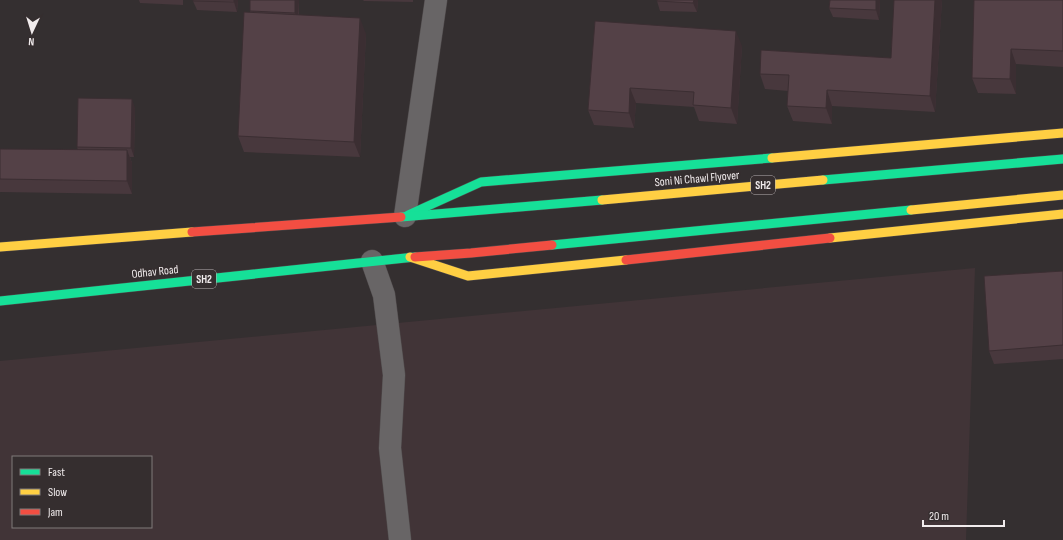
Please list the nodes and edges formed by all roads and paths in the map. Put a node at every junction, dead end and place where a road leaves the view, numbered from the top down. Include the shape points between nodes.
1 (436, 0) edge
2 (1063, 133) edge
3 (1063, 159) edge
4 (1063, 195) edge
5 (1063, 214) edge
6 (405, 216) junction
7 (0, 247) edge
8 (409, 257) junction
9 (372, 261) junction
10 (0, 301) edge
11 (400, 540) edge

1 - 6 street
2 - 6 main road via 481,182
3 - 6 main road, Soni Ni Chawl Flyover / SH2
4 - 8 main road, SH2
5 - 8 main road via 468,276
6 - 7 main road, SH2
8 - 9 main road, Odhav Road / SH2
9 - 10 main road, Odhav Road / SH2
9 - 11 street via 384,295 394,375 390,448

